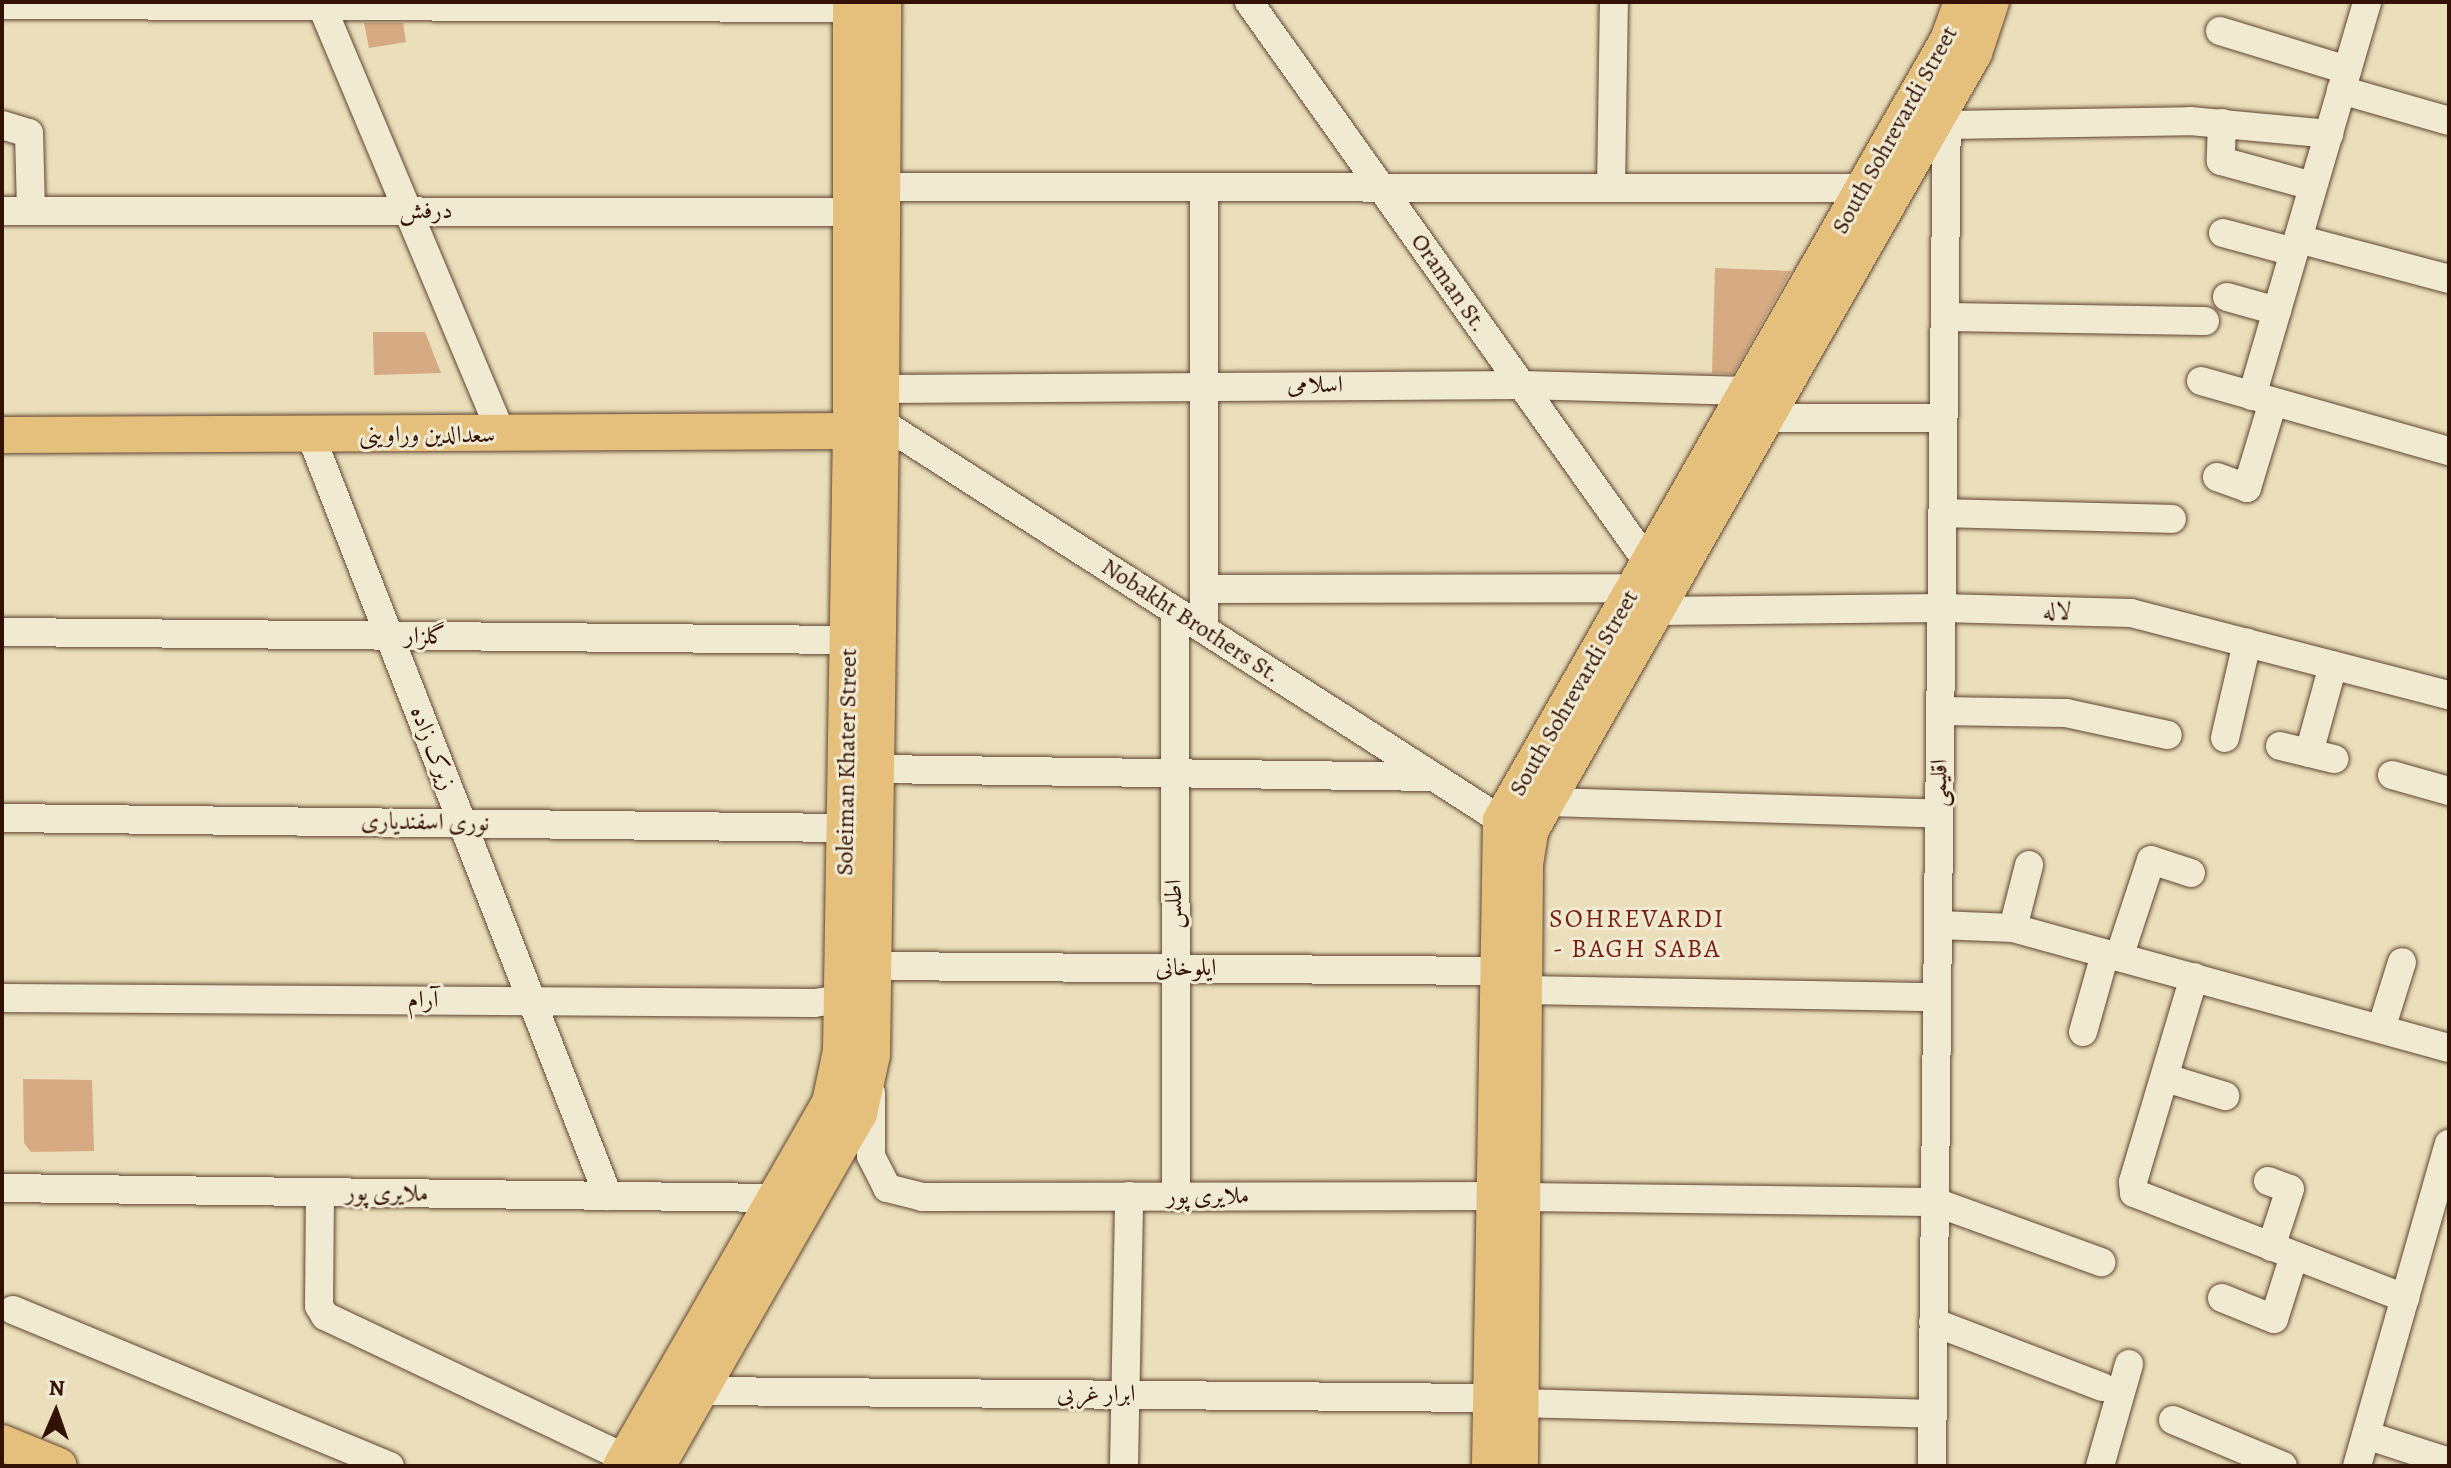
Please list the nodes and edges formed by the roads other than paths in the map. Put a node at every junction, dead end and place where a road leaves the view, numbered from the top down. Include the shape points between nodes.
1 (1249, 2) edge
2 (1614, 2) edge
3 (1962, 2) edge
4 (1991, 2) edge
5 (2367, 2) edge
6 (321, 4) edge
7 (862, 4) edge
8 (2, 5) edge
9 (2220, 31) dead end
10 (2344, 80) junction
11 (1947, 113) junction
12 (2449, 121) edge
13 (2222, 123) junction
14 (2, 125) edge
15 (2329, 134) junction
16 (2313, 186) junction
17 (881, 187) junction
18 (1204, 187) junction
19 (1381, 188) junction
20 (1611, 188) junction
21 (1877, 195) junction
22 (2, 211) edge
23 (31, 211) junction
24 (408, 211) junction
25 (850, 212) junction
26 (2223, 233) dead end
27 (2296, 246) junction
28 (2449, 279) edge
29 (2227, 297) dead end
30 (2277, 311) junction
31 (1945, 317) junction
32 (2205, 321) dead end
33 (2201, 381) dead end
34 (1204, 385) junction
35 (1521, 385) junction
36 (2263, 399) junction
37 (1757, 405) junction
38 (871, 414) junction
39 (1943, 418) junction
40 (2, 435) edge
41 (502, 435) junction
42 (311, 436) junction
43 (2449, 451) edge
44 (2217, 477) dead end
45 (1943, 513) junction
46 (2172, 519) dead end
47 (1646, 588) junction
48 (1204, 589) junction
49 (1941, 608) junction
50 (1175, 611) junction
51 (1204, 629) junction
52 (2, 632) edge
53 (389, 635) junction
54 (848, 640) junction
55 (2247, 643) junction
56 (2333, 665) junction
57 (2449, 695) edge
58 (1940, 711) junction
59 (2168, 735) dead end
60 (2225, 738) dead end
61 (2280, 746) dead end
62 (877, 769) junction
63 (1173, 774) junction
64 (2392, 775) dead end
65 (1434, 777) junction
66 (2449, 791) edge
67 (1546, 802) junction
68 (1939, 814) junction
69 (2, 818) edge
70 (1501, 820) junction
71 (462, 823) junction
72 (847, 828) junction
73 (2029, 865) dead end
74 (2191, 873) dead end
75 (1938, 925) junction
76 (2013, 928) junction
77 (2112, 956) junction
78 (2402, 962) dead end
79 (875, 966) junction
80 (1175, 968) junction
81 (2194, 977) junction
82 (1511, 981) junction
83 (1937, 997) junction
84 (2, 998) edge
85 (844, 999) junction
86 (532, 1001) junction
87 (2381, 1029) junction
88 (2083, 1032) dead end
89 (2449, 1048) edge
90 (872, 1055) junction
91 (2166, 1078) junction
92 (2225, 1096) dead end
93 (2449, 1144) edge
94 (2279, 1185) dead end
95 (2, 1188) edge
96 (320, 1192) junction
97 (608, 1196) junction
98 (1129, 1196) junction
99 (1508, 1196) junction
100 (1176, 1197) junction
101 (772, 1198) junction
102 (1935, 1202) junction
103 (2438, 1227) edge
104 (2283, 1252) junction
105 (2101, 1262) dead end
106 (2222, 1298) dead end
107 (2405, 1298) junction
108 (13, 1310) dead end
109 (1933, 1322) junction
110 (2129, 1364) dead end
111 (2102, 1387) dead end
112 (700, 1391) junction
113 (1125, 1395) junction
114 (1506, 1400) junction
115 (1932, 1414) junction
116 (2173, 1420) dead end
117 (2366, 1435) junction
118 (2, 1443) edge
119 (2449, 1462) edge
120 (635, 1463) edge
121 (59, 1466) edge
122 (390, 1466) edge
123 (1124, 1466) edge
124 (1490, 1466) edge
125 (1520, 1466) edge
126 (1932, 1466) edge
127 (2100, 1466) edge
128 (2283, 1466) edge
129 (2357, 1466) edge

1 - 19 street, Oraman St.
2 - 20 street
3 - 21 main road, South Sohrevardi Street
4 - 11 main road, South Sohrevardi Street
5 - 10 street
6 - 7 street
6 - 8 street
6 - 24 street
7 - 17 main road, Soleiman Khater Street
7 - 25 main road, Soleiman Khater Street
9 - 10 street
10 - 12 street
10 - 15 street
11 - 13 street
11 - 21 main road, South Sohrevardi Street
11 - 31 street, اقلیمی
13 - 15 street
13 - 16 street via 2221,161
14 - 23 street via 29,133
15 - 16 street
16 - 27 street
17 - 18 street
17 - 38 main road, Soleiman Khater Street
18 - 19 street
18 - 34 street
19 - 20 street
19 - 35 street, Oraman St.
20 - 21 street
21 - 37 main road, South Sohrevardi Street
22 - 23 street, درفش
23 - 24 street, درفش
24 - 25 street, درفش
24 - 41 street
25 - 38 main road, Soleiman Khater Street
26 - 27 street
27 - 28 street
27 - 30 street
29 - 30 street
30 - 36 street
31 - 32 street
31 - 39 street, اقلیمی
33 - 36 street
34 - 35 street, اسلامی
34 - 38 street, اسلامی
34 - 48 street
35 - 37 street, اسلامی
35 - 47 street, Oraman St.
36 - 43 street
36 - 44 street via 2247,488
37 - 39 street, اسلامی
37 - 47 main road, South Sohrevardi Street
37 - 47 main road, South Sohrevardi Street
38 - 41 main road, سعدالدین وراوینی
38 - 50 street, Nobakht Brothers St.
38 - 54 main road, Soleiman Khater Street
38 - 62 main road, Soleiman Khater Street
39 - 45 street, اقلیمی
40 - 42 main road, سعدالدین وراوینی
41 - 42 main road, سعدالدین وراوینی
42 - 53 street, زیرک زاده
45 - 46 street
45 - 49 street, اقلیمی
47 - 48 street, لاله
47 - 49 street, لاله
47 - 67 main road, South Sohrevardi Street
47 - 70 main road, South Sohrevardi Street
48 - 51 street
49 - 55 street, لاله via 2131,613
49 - 58 street, اقلیمی
50 - 51 street, Nobakht Brothers St.
50 - 63 street, اطلس
51 - 65 street, Nobakht Brothers St.
52 - 53 street, گلزار
53 - 54 street, گلزار
53 - 71 street, زیرک زاده
54 - 72 main road, Soleiman Khater Street
55 - 56 street, لاله
55 - 60 street
56 - 57 street, لاله
56 - 61 street via 2322,756
58 - 59 street via 2066,713
58 - 68 street, اقلیمی
62 - 63 street
62 - 79 main road, Soleiman Khater Street
63 - 65 street
63 - 80 street, اطلس
64 - 66 street
65 - 70 street, Nobakht Brothers St.
67 - 68 street
67 - 82 main road, South Sohrevardi Street via 1530,831
68 - 75 street, اقلیمی
69 - 71 street, نوری اسفندیاری
70 - 82 main road, South Sohrevardi Street
71 - 72 street, نوری اسفندیاری
71 - 86 street, زیرک زاده
72 - 85 main road, Soleiman Khater Street
73 - 76 street
74 - 77 street via 2151,860
75 - 76 street
75 - 83 street, اقلیمی
76 - 77 street
77 - 81 street
77 - 88 street
78 - 87 street
79 - 80 street, ایلوخانی
79 - 90 main road, Soleiman Khater Street
80 - 82 street, ایلوخانی
80 - 100 street, اطلس
81 - 87 street
81 - 91 street
82 - 83 street, ایلوخانی
82 - 99 main road, South Sohrevardi Street
83 - 102 street, اقلیمی
84 - 86 street, آرام
85 - 86 street, آرام
85 - 101 main road, Soleiman Khater Street via 830,1103
86 - 97 street, زیرک زاده
87 - 89 street
90 - 98 street, ملایری پور via 871,1156 887,1188 922,1197
90 - 112 main road, Soleiman Khater Street via 859,1114
91 - 92 street
91 - 104 street via 2134,1193
93 - 103 street
94 - 104 street
95 - 96 street, ملایری پور
96 - 97 street, ملایری پور
96 - 120 street via 319,1306 325,1316
97 - 101 street, ملایری پور
98 - 100 street, ملایری پور
98 - 113 street
99 - 100 street, ملایری پور
99 - 102 street, ملایری پور
99 - 114 main road, South Sohrevardi Street
101 - 120 main road, Soleiman Khater Street
102 - 105 street, ملایری پور
102 - 109 street, اقلیمی
103 - 107 street
104 - 106 street via 2274,1319
104 - 107 street
107 - 117 street
108 - 122 street
109 - 111 street
109 - 115 street, اقلیمی
110 - 127 street
112 - 113 street, ابرار غربی
112 - 120 main road, Soleiman Khater Street
113 - 114 street, ابرار غربی
113 - 123 street
114 - 115 street, ابرار غربی
114 - 124 main road, South Sohrevardi Street
114 - 125 main road, South Sohrevardi Street
115 - 126 street, اقلیمی
116 - 128 street
117 - 119 street
117 - 129 street
118 - 121 main road

